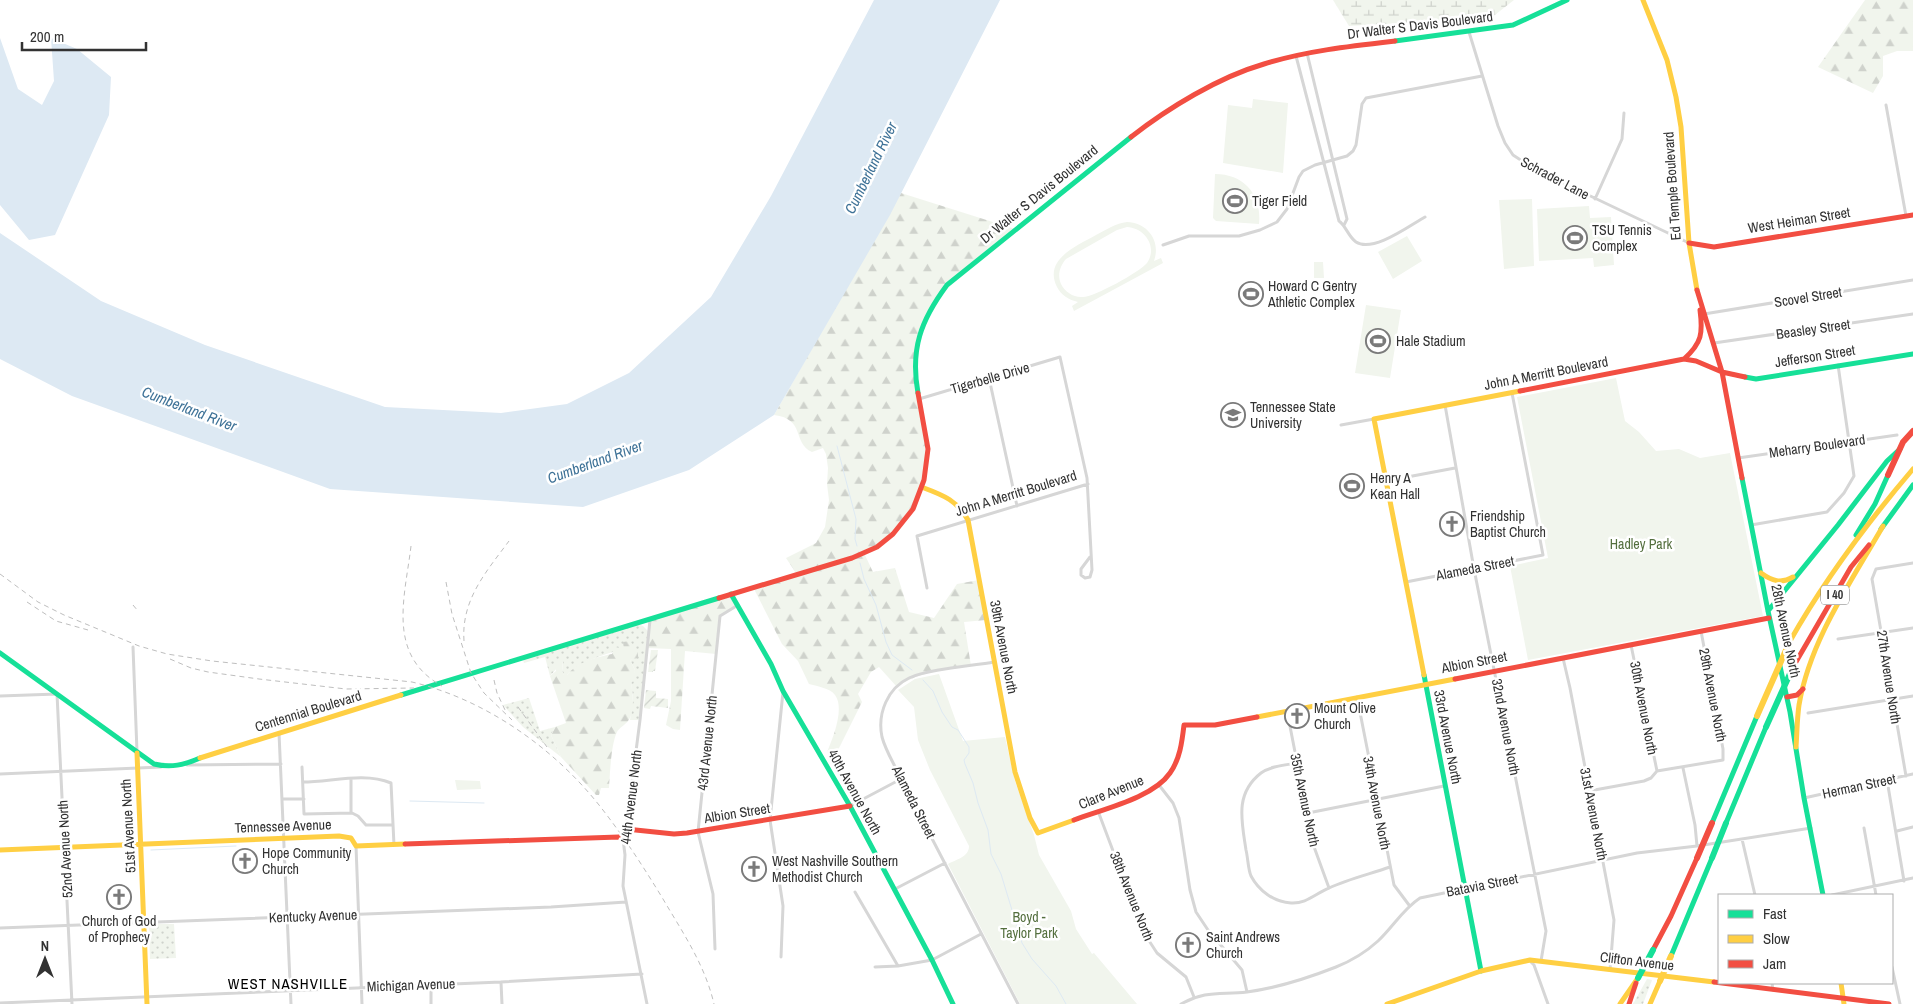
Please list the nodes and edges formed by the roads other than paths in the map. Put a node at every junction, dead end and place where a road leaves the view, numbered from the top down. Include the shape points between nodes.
1 (1567, 0) edge
2 (1643, 0) edge
3 (1469, 32) junction
4 (1307, 53) junction
5 (1296, 56) junction
6 (1482, 76) junction
7 (1886, 105) dead end
8 (1624, 113) dead end
9 (1333, 160) junction
10 (1324, 162) junction
11 (1595, 198) junction
12 (1910, 215) edge
13 (1425, 217) dead end
14 (1344, 224) junction
15 (1689, 243) junction
16 (1163, 245) dead end
17 (1913, 280) edge
18 (1697, 291) junction
19 (1704, 314) junction
20 (1913, 314) edge
21 (1714, 343) junction
22 (1913, 354) edge
23 (1684, 360) junction
24 (1838, 365) junction
25 (1722, 372) junction
26 (989, 378) junction
27 (1512, 393) junction
28 (919, 399) junction
29 (1445, 406) junction
30 (1374, 419) junction
31 (1341, 425) dead end
32 (1913, 431) edge
33 (1897, 435) dead end
34 (1913, 436) edge
35 (1850, 441) junction
36 (1738, 458) junction
37 (1455, 468) junction
38 (1913, 469) edge
39 (1386, 481) junction
40 (1088, 484) junction
41 (1913, 486) edge
42 (924, 488) junction
43 (1017, 506) junction
44 (968, 520) junction
45 (1751, 525) junction
46 (1883, 526) junction
47 (1090, 557) junction
48 (1841, 560) junction
49 (1913, 563) edge
50 (1474, 569) junction
51 (1761, 573) junction
52 (1796, 576) junction
53 (1406, 582) junction
54 (927, 588) dead end
55 (732, 594) junction
56 (738, 605) junction
57 (1769, 614) junction
58 (650, 618) junction
59 (1913, 628) edge
60 (1701, 631) junction
61 (1882, 633) junction
62 (1838, 639) dead end
63 (1631, 644) junction
64 (132, 647) dead end
65 (0, 653) edge
66 (1563, 658) junction
67 (994, 662) junction
68 (1494, 671) junction
69 (1425, 684) junction
70 (1804, 688) junction
71 (783, 691) junction
72 (57, 694) junction
73 (0, 696) edge
74 (1913, 696) edge
75 (1357, 697) junction
76 (1787, 697) junction
77 (1892, 699) junction
78 (1287, 711) junction
79 (1808, 713) dead end
80 (1184, 725) joint
81 (279, 733) junction
82 (1796, 747) junction
83 (137, 753) junction
84 (1297, 763) junction
85 (281, 764) junction
86 (186, 765) junction
87 (164, 767) junction
88 (302, 767) dead end
89 (137, 768) junction
90 (1683, 768) junction
91 (61, 771) junction
92 (1657, 771) junction
93 (0, 774) edge
94 (1913, 774) edge
95 (1906, 776) junction
96 (351, 779) junction
97 (902, 779) junction
98 (1887, 780) junction
99 (303, 782) junction
100 (1159, 785) junction
101 (1444, 786) junction
102 (1589, 790) junction
103 (1804, 798) junction
104 (283, 799) junction
105 (304, 799) junction
106 (1376, 800) junction
107 (850, 806) junction
108 (1098, 811) junction
109 (352, 813) junction
110 (1308, 813) junction
111 (770, 820) junction
112 (393, 825) junction
113 (1810, 828) junction
114 (1864, 828) dead end
115 (1913, 828) edge
116 (626, 829) junction
117 (1896, 831) junction
118 (698, 832) junction
119 (1038, 833) joint
120 (284, 838) junction
121 (623, 839) junction
122 (1742, 839) junction
123 (140, 844) junction
124 (394, 845) junction
125 (356, 846) junction
126 (1697, 846) junction
127 (65, 847) junction
128 (0, 850) edge
129 (1602, 860) junction
130 (945, 863) junction
131 (1390, 867) junction
132 (1534, 874) junction
133 (1913, 878) edge
134 (1904, 880) junction
135 (1875, 886) junction
136 (1329, 888) junction
137 (1465, 888) junction
138 (894, 890) junction
139 (855, 892) dead end
140 (1754, 894) edge
141 (1823, 894) edge
142 (1837, 894) edge
143 (1876, 894) edge
144 (626, 902) junction
145 (1409, 905) junction
146 (359, 914) junction
147 (288, 917) junction
148 (144, 922) junction
149 (69, 925) junction
150 (0, 928) edge
151 (981, 934) junction
152 (715, 949) dead end
153 (781, 957) dead end
154 (932, 960) junction
155 (1530, 960) junction
156 (1541, 961) junction
157 (898, 966) junction
158 (875, 967) dead end
159 (1481, 971) junction
160 (1610, 971) junction
161 (1893, 972) edge
162 (642, 974) junction
163 (1638, 979) junction
164 (1660, 981) junction
165 (501, 982) junction
166 (1718, 984) edge
167 (1722, 984) edge
168 (1772, 984) edge
169 (1841, 984) edge
170 (431, 985) junction
171 (361, 987) junction
172 (1774, 990) junction
173 (291, 991) junction
174 (1247, 992) junction
175 (147, 996) junction
176 (1194, 997) junction
177 (1844, 1001) edge
178 (72, 1002) edge
179 (0, 1003) edge
180 (148, 1004) edge
181 (291, 1004) edge
182 (362, 1004) edge
183 (431, 1004) edge
184 (502, 1004) edge
185 (647, 1004) edge
186 (953, 1004) edge
187 (1018, 1004) edge
188 (1181, 1004) edge
189 (1387, 1004) edge
190 (1548, 1004) edge
191 (1620, 1004) edge
192 (1629, 1004) edge
193 (1650, 1004) edge
194 (1654, 1004) edge
195 (1890, 1004) edge
196 (1900, 1004) edge

1 - 3 main road, Dr Walter S Davis Boulevard via 1513,25
2 - 15 main road, Ed Temple Boulevard via 1667,60 1676,97
3 - 4 main road, Dr Walter S Davis Boulevard
3 - 6 street, Schrader Lane
4 - 5 main road, Dr Walter S Davis Boulevard
4 - 9 street
5 - 10 street
5 - 28 main road, Dr Walter S Davis Boulevard via 1224,79 1153,120 947,284 930,307 921,328 915,356
6 - 9 street via 1366,98 1362,104 1354,150 1350,155
6 - 11 street, Schrader Lane via 1501,134 1513,155
7 - 12 street
8 - 11 street via 1622,139
9 - 10 street
9 - 14 street via 1347,219
10 - 14 street via 1339,221
10 - 16 street via 1303,171 1286,211 1280,220 1269,226 1239,236 1188,236
11 - 15 street, Schrader Lane
12 - 15 main road, West Heiman Street via 1714,246
13 - 14 street via 1370,245 1354,240 1346,232
15 - 18 main road, Ed Temple Boulevard
17 - 19 street, Scovel Street
18 - 19 main road, Ed Temple Boulevard
18 - 23 main road via 1702,336 1694,351
19 - 21 main road, Ed Temple Boulevard
20 - 21 street, Beasley Street
21 - 25 main road, Ed Temple Boulevard
22 - 24 main road, Jefferson Street
23 - 25 main road, John A Merritt Boulevard via 1696,361
23 - 27 main road, John A Merritt Boulevard
24 - 25 main road, Jefferson Street via 1756,379
24 - 35 street
25 - 36 main road, 28th Avenue North
26 - 28 street, Tigerbelle Drive
26 - 40 street, Tigerbelle Drive via 1060,357
26 - 43 street
27 - 29 main road, John A Merritt Boulevard
27 - 50 street, Alameda Street via 1543,556
28 - 42 main road, Dr Walter S Davis Boulevard via 928,450
29 - 30 main road, John A Merritt Boulevard
29 - 37 street, 32nd Avenue North
30 - 31 street
30 - 39 main road, 33rd Avenue North
32 - 48 main road, bridge via 1903,442 1875,504
33 - 35 street, Meharry Boulevard
34 - 52 main road via 1887,461
35 - 36 street, Meharry Boulevard
35 - 45 street via 1854,476 1827,512
36 - 45 main road, 28th Avenue North
37 - 39 street
37 - 50 street, 32nd Avenue North
38 - 48 main road, I 40
39 - 53 main road, 33rd Avenue North
40 - 43 street, John A Merritt Boulevard
40 - 47 street
41 - 46 main road, I 40
42 - 44 main road, 39th Avenue North via 955,501
42 - 55 main road, Dr Walter S Davis Boulevard via 902,525 879,546 852,558
43 - 44 street, John A Merritt Boulevard
44 - 54 street, John A Merritt Boulevard via 917,536
44 - 67 main road, 39th Avenue North
45 - 51 main road, 28th Avenue North
46 - 70 main road via 1823,633
46 - 164 main road, I 40, bridge via 1851,567 1793,667
47 - 47 street via 1080,570 1085,578 1091,575
48 - 163 main road, I 40, bridge via 1790,641 1671,916
49 - 61 street, 27th Avenue North via 1876,569 1872,579
50 - 53 street, Alameda Street
50 - 68 street, 32nd Avenue North
51 - 52 main road via 1778,582
51 - 57 main road, 28th Avenue North
52 - 57 main road
53 - 69 main road, 33rd Avenue North
55 - 56 main road, 40th Avenue North
55 - 58 main road, Centennial Boulevard
56 - 71 main road, 40th Avenue North
56 - 118 street, 43rd Avenue North via 720,616
57 - 60 main road, Albion Street
57 - 76 main road, 28th Avenue North
58 - 81 main road, Centennial Boulevard
58 - 116 street, 44th Avenue North
59 - 61 street
60 - 63 main road, Albion Street
60 - 90 street, 29th Avenue North via 1724,754 1723,760
61 - 62 street
61 - 77 street, 27th Avenue North
63 - 66 main road, Albion Street
63 - 92 street, 30th Avenue North
64 - 83 street, 51st Avenue North
65 - 72 main road
66 - 68 main road, Albion Street
66 - 102 street, 31st Avenue North
67 - 97 street, Alameda Street via 922,674 905,680 892,692 883,707 881,729 885,746
67 - 119 main road, 39th Avenue North via 1015,772
68 - 69 main road, Albion Street
68 - 132 street, 32nd Avenue North
69 - 75 main road, Albion Street
69 - 101 main road, 33rd Avenue North
70 - 76 main road via 1797,695
70 - 82 main road
71 - 107 main road, 40th Avenue North
71 - 111 street
72 - 73 street
72 - 83 main road
72 - 91 street, 52nd Avenue North
74 - 77 street
75 - 78 main road, Albion Street
75 - 106 street, 34th Avenue North
76 - 82 main road, 28th Avenue North
77 - 79 street
77 - 95 street, 27th Avenue North
78 - 80 main road, Albion Street via 1215,725
78 - 84 street, 35th Avenue North
80 - 100 main road, Clare Avenue via 1177,761
81 - 85 street
81 - 86 main road, Centennial Boulevard via 202,756
82 - 103 main road, 28th Avenue North
83 - 87 main road
83 - 89 main road, 51st Avenue North
84 - 110 street, 35th Avenue North
84 - 136 street via 1262,772 1249,785 1240,813 1250,875 1261,890 1276,900 1289,903 1302,903
85 - 86 street
85 - 104 street
86 - 87 main road, Centennial Boulevard
87 - 89 street
88 - 99 street
89 - 91 street
89 - 123 main road, 51st Avenue North
90 - 92 street
90 - 126 street
91 - 93 street
91 - 127 street, 52nd Avenue North
92 - 102 street via 1644,781
94 - 95 street, Herman Street
95 - 98 street, Herman Street
96 - 99 street
96 - 109 street
96 - 112 street via 391,783
97 - 107 street
97 - 130 street, Alameda Street
98 - 103 street, Herman Street
98 - 117 street
99 - 105 street
100 - 108 main road, Clare Avenue
100 - 174 street via 1174,803 1179,818 1196,912 1242,970
101 - 106 street
101 - 137 main road, 33rd Avenue North
102 - 129 street, 31st Avenue North
103 - 113 main road, 28th Avenue North
104 - 105 street
104 - 120 street
105 - 109 street via 304,814
106 - 110 street
106 - 131 street, 34th Avenue North
107 - 111 main road, Albion Street
107 - 138 main road, 40th Avenue North
108 - 119 main road, Clare Avenue
108 - 176 street, 38th Avenue North via 1144,933 1157,953 1186,977
109 - 112 street via 366,825
110 - 136 street, 35th Avenue North via 1313,844
111 - 118 main road, Albion Street
111 - 153 street via 783,906
112 - 124 street
113 - 122 street, Batavia Street
113 - 141 main road, 28th Avenue North
114 - 135 street
115 - 117 street
116 - 118 main road, Albion Street via 674,834
116 - 121 street, 44th Avenue North
117 - 134 street
118 - 152 street, 43rd Avenue North via 714,894
120 - 123 main road, Tennessee Avenue
120 - 125 main road, Tennessee Avenue via 339,836 351,838
120 - 147 street
121 - 124 main road, Tennessee Avenue
121 - 144 street, 44th Avenue North
122 - 126 street, Batavia Street
122 - 140 street
123 - 127 main road, Tennessee Avenue
123 - 148 main road, 51st Avenue North
124 - 125 main road, Tennessee Avenue
125 - 146 street
126 - 129 street, Batavia Street
127 - 128 main road, Tennessee Avenue
127 - 149 street, 52nd Avenue North
129 - 132 street, Batavia Street
129 - 160 street, 31st Avenue North via 1614,920
130 - 138 street
130 - 151 street, Alameda Street
131 - 136 street
131 - 145 street, 34th Avenue North via 1394,885
132 - 137 street, Batavia Street
132 - 156 street, 32nd Avenue North via 1546,931
133 - 134 street
134 - 135 street
135 - 142 street
135 - 143 street
137 - 145 street, Batavia Street via 1420,898
137 - 159 main road, 33rd Avenue North
138 - 154 main road, 40th Avenue North
139 - 157 street
144 - 146 street, Kentucky Avenue
144 - 162 street, 44th Avenue North
145 - 174 street, Batavia Street via 1377,942 1356,957 1336,967
146 - 147 street, Kentucky Avenue
146 - 171 street
147 - 148 street, Kentucky Avenue
147 - 173 street
148 - 149 street, Kentucky Avenue
148 - 175 main road, 51st Avenue North
149 - 150 street, Kentucky Avenue
149 - 178 street, 52nd Avenue North
151 - 154 street
151 - 187 street, Alameda Street
154 - 157 street
154 - 186 main road, 40th Avenue North
155 - 156 main road, Clifton Avenue
155 - 159 main road, Clifton Avenue
155 - 190 street
156 - 160 main road, Clifton Avenue
157 - 158 street
159 - 189 main road, Clifton Avenue
160 - 166 main road, Clifton Avenue
161 - 196 street
162 - 165 street, Michigan Avenue
162 - 185 street, 44th Avenue North
163 - 191 main road, I 40
163 - 192 main road
164 - 193 main road, I 40
164 - 194 main road
165 - 170 street, Michigan Avenue
165 - 184 street
167 - 172 main road, Clifton Avenue
168 - 172 street
169 - 177 main road
170 - 171 street, Michigan Avenue
170 - 183 street
171 - 173 street, Michigan Avenue
171 - 182 street
172 - 177 main road, Clifton Avenue
173 - 175 street, Michigan Avenue
173 - 181 street
174 - 176 street, Batavia Street via 1216,992
175 - 178 street, Michigan Avenue
175 - 180 main road, 51st Avenue North
176 - 188 street, Batavia Street
177 - 195 main road, Clifton Avenue
178 - 179 street, Michigan Avenue

